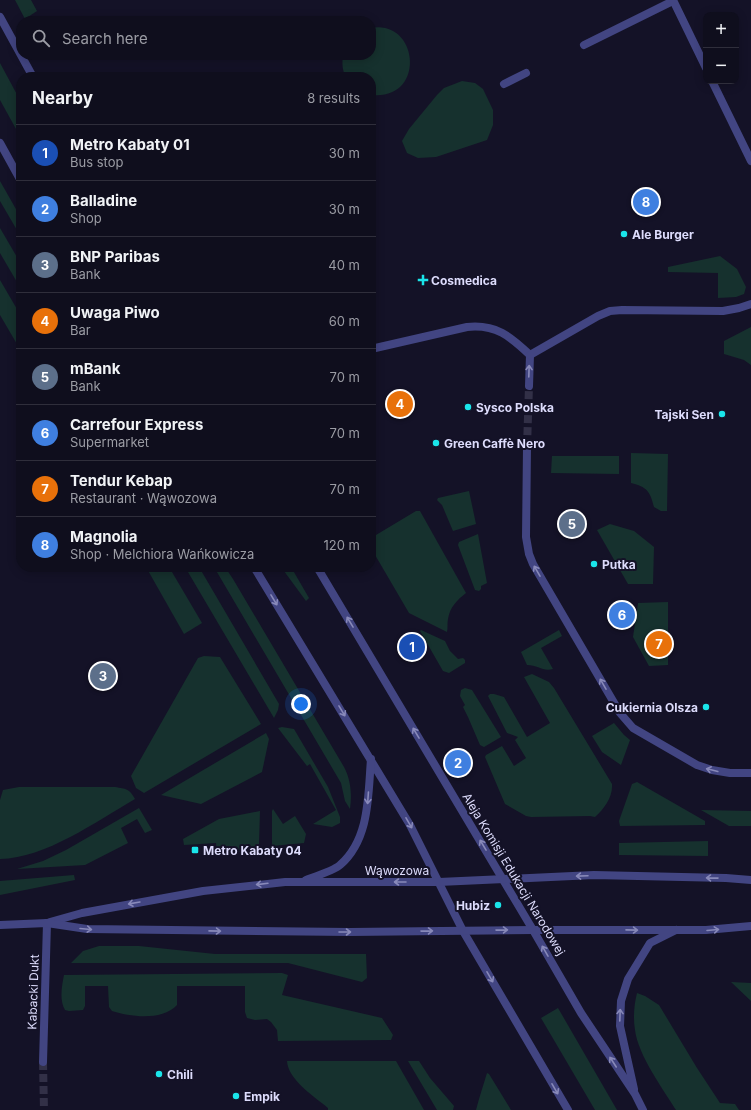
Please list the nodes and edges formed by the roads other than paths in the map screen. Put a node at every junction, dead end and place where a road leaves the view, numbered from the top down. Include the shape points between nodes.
1 (673, 1) edge
2 (0, 17) edge
3 (584, 45) dead end
4 (16, 46) edge
5 (24, 60) edge
6 (703, 62) edge
7 (30, 72) edge
8 (526, 73) dead end
9 (504, 84) dead end
10 (713, 84) edge
11 (0, 142) edge
12 (751, 161) edge
13 (16, 172) edge
14 (751, 304) edge
15 (376, 348) edge
16 (530, 355) junction
17 (529, 386) tunnel mouth
18 (527, 447) tunnel mouth
19 (257, 572) edge
20 (320, 572) edge
21 (371, 759) junction
22 (751, 773) edge
23 (503, 878) junction
24 (751, 880) edge
25 (301, 882) junction
26 (439, 882) junction
27 (47, 923) junction
28 (0, 925) edge
29 (751, 926) edge
30 (533, 930) junction
31 (676, 930) junction
32 (463, 931) junction
33 (43, 1062) tunnel mouth
34 (635, 1094) junction
35 (568, 1110) edge
36 (643, 1110) edge

1 - 3 street
1 - 6 street
2 - 4 street
5 - 7 street
8 - 9 street
10 - 12 street
11 - 13 street
14 - 16 street via 723,311 610,311
15 - 16 street via 478,326 496,330 514,340
17 -> 16 street
22 -> 18 street via 730,773 696,765 633,728 620,713 529,554 526,538
19 -> 21 street
23 -> 20 street, Aleja Komisji Edukacji Narodowej
21 -> 25 street via 367,811 356,846 340,866
21 -> 26 street via 410,825
24 -> 23 street, Wąwozowa via 594,875
23 - 26 street, Wąwozowa
23 - 30 street, Aleja Komisji Edukacji Narodowej
26 -> 25 street, Wąwozowa
25 -> 27 street, Wąwozowa via 203,891 82,913
26 - 32 street
27 - 28 street, Wąwozowa
27 -> 32 street, Wąwozowa via 86,929
27 - 33 street, Kabacki Dukt
31 -> 29 street, Wąwozowa
30 -> 31 street, Wąwozowa
32 -> 30 street, Wąwozowa
34 -> 30 street, Aleja Komisji Edukacji Narodowej via 581,1013
34 -> 31 street, Wąwozowa via 620,1026 621,1001 628,979 650,943
32 -> 35 street
34 - 36 street, Aleja Komisji Edukacji Narodowej

